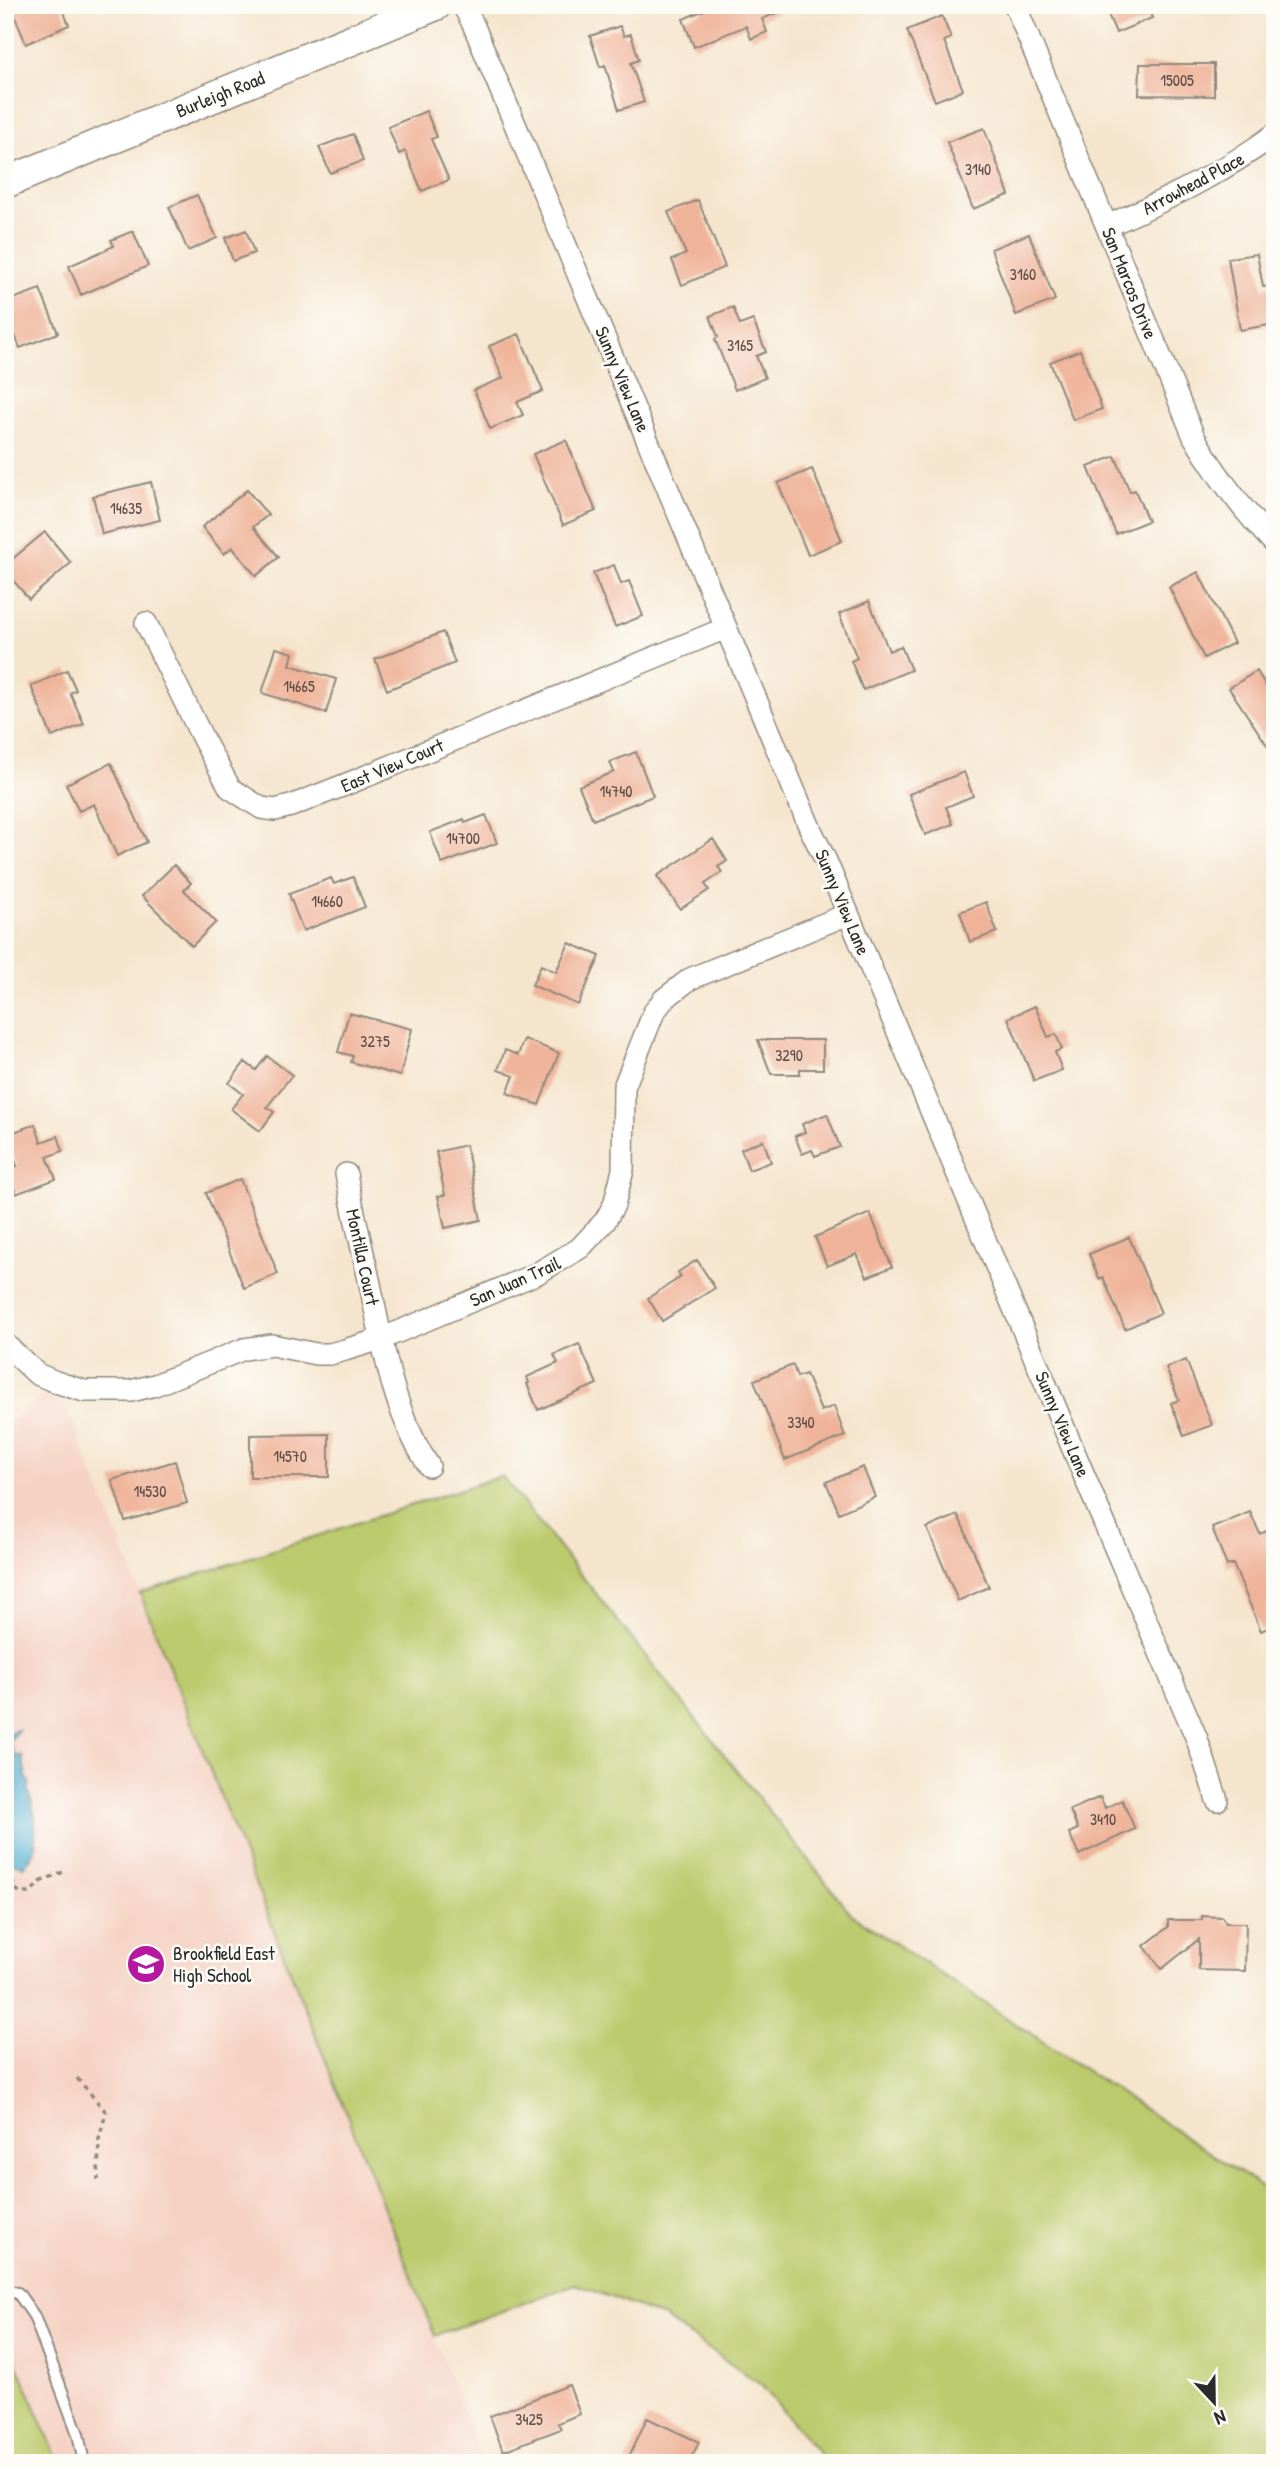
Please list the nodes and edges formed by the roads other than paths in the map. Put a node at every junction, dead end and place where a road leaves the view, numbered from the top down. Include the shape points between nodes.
1 (436, 5) edge
2 (463, 5) edge
3 (1015, 5) edge
4 (1275, 134) edge
5 (5, 183) edge
6 (1107, 226) junction
7 (1275, 544) edge
8 (146, 623) dead end
9 (726, 628) junction
10 (848, 915) junction
11 (346, 1174) dead end
12 (381, 1339) junction
13 (5, 1344) edge
14 (429, 1466) dead end
15 (1217, 1800) dead end
16 (5, 2290) edge
17 (84, 2463) edge

1 - 5 street, Burleigh Road
2 - 9 street, Sunny View Lane
3 - 6 street, San Marcos Drive
4 - 6 street, Arrowhead Place via 1215,174
6 - 7 street, San Marcos Drive via 1194,437 1217,476
8 - 9 street, East View Court via 230,788 261,808 275,810
9 - 10 street, Sunny View Lane
10 - 12 street, San Juan Trail via 690,979 664,999 654,1012 624,1087 623,1170 614,1205 580,1248 536,1274
10 - 15 street, Sunny View Lane via 1198,1739
11 - 12 street, Montilla Court
12 - 13 street, San Juan Trail via 330,1354 272,1345 244,1349 155,1385 107,1392 84,1391 37,1374
12 - 14 street, Montilla Court via 407,1426
16 - 17 lane via 18,2293 34,2316 78,2434

